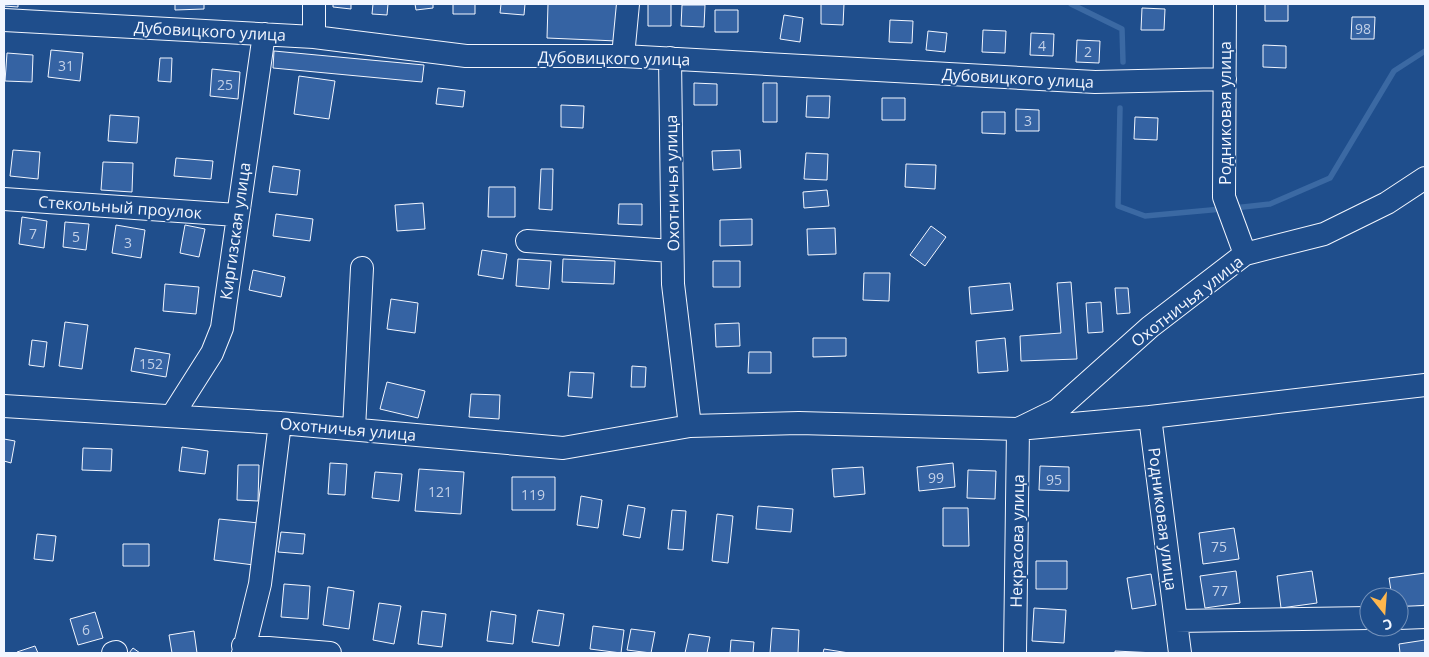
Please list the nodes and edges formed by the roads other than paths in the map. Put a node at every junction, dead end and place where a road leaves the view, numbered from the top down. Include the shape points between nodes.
1 (314, 4) edge
2 (628, 4) edge
3 (1226, 4) edge
4 (4, 20) edge
5 (264, 34) junction
6 (314, 37) junction
7 (624, 56) junction
8 (670, 58) junction
9 (1225, 79) junction
10 (1425, 178) edge
11 (4, 199) edge
12 (237, 215) junction
13 (527, 241) dead end
14 (672, 252) junction
15 (1245, 254) junction
16 (362, 268) dead end
17 (1425, 385) edge
18 (4, 406) edge
19 (172, 416) junction
20 (1150, 417) junction
21 (280, 423) junction
22 (690, 426) junction
23 (354, 429) junction
24 (1018, 429) junction
25 (1425, 617) edge
26 (1359, 618) edge
27 (1409, 618) edge
28 (1176, 621) junction
29 (243, 650) edge
30 (330, 653) edge
31 (1015, 653) edge
32 (1180, 653) edge

1 - 6 street
2 - 7 street
3 - 9 street, Родниковая улица
4 - 5 street, Дубовицкого улица
5 - 6 street, Дубовицкого улица
5 - 12 street, Киргизская улица
6 - 7 street, Дубовицкого улица via 466,56
7 - 8 street, Дубовицкого улица
8 - 9 street, Дубовицкого улица via 1095,82
8 - 14 street, Охотничья улица
9 - 15 street, Родниковая улица via 1224,196
10 - 15 street, Охотничья улица via 1387,203 1324,234
11 - 12 street, Стекольный проулок
12 - 19 street, Киргизская улица via 222,328 212,353
13 - 14 street
14 - 22 street, Охотничья улица
15 - 24 street, Охотничья улица via 1150,327 1057,410
16 - 23 street
17 - 20 street, Охотничья улица
18 - 19 street, Охотничья улица
19 - 21 street, Охотничья улица
20 - 24 street, Охотничья улица
20 - 28 street, Родниковая улица
21 - 23 street, Охотничья улица
21 - 29 street via 260,584
22 - 23 street, Охотничья улица via 563,448
22 - 24 street, Охотничья улица via 799,423
24 - 31 street, Некрасова улица
25 - 27 street
26 - 28 street
28 - 32 street, Родниковая улица
29 - 30 street

